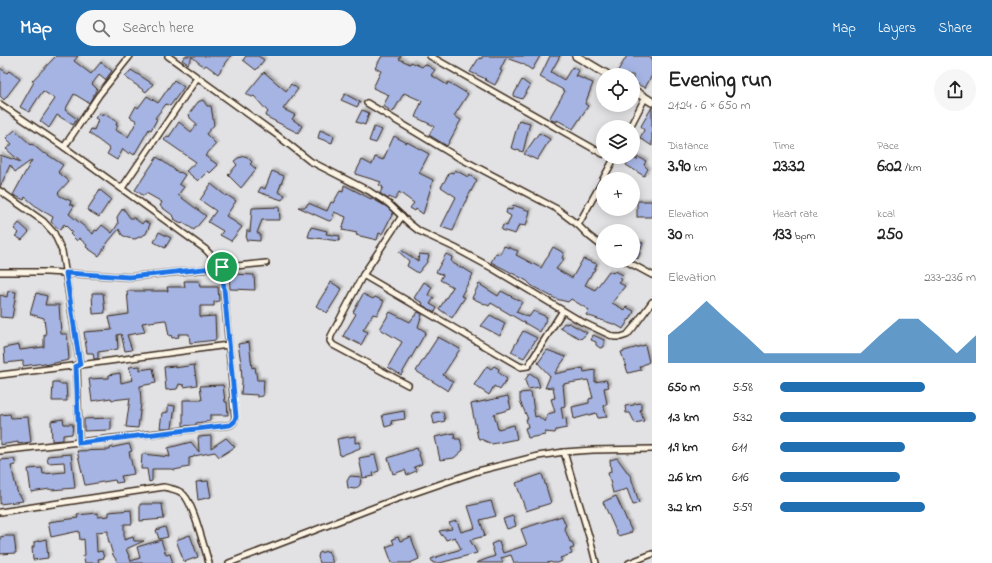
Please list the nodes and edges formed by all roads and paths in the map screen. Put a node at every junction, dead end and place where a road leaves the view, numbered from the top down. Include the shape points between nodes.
1 (130, 56) edge
2 (168, 56) edge
3 (430, 56) edge
4 (576, 56) edge
5 (596, 68) edge
6 (197, 78) junction
7 (640, 95) edge
8 (645, 98) junction
9 (652, 102) edge
10 (367, 103) dead end
11 (0, 104) edge
12 (634, 120) edge
13 (64, 147) junction
14 (596, 150) edge
15 (122, 188) junction
16 (0, 191) edge
17 (596, 192) edge
18 (402, 216) junction
19 (578, 225) junction
20 (596, 242) edge
21 (266, 263) dead end
22 (222, 267) junction
23 (638, 268) edge
24 (0, 272) edge
25 (66, 273) junction
26 (363, 276) junction
27 (652, 276) edge
28 (652, 302) edge
29 (562, 312) junction
30 (228, 345) junction
31 (78, 366) junction
32 (0, 375) edge
33 (408, 385) dead end
34 (79, 443) junction
35 (652, 449) edge
36 (0, 451) edge
37 (564, 452) junction
38 (0, 512) edge
39 (652, 554) edge
40 (209, 563) edge
41 (229, 563) edge
42 (596, 563) edge
43 (629, 563) edge

1 - 13 street via 99,95
2 - 6 street
3 - 14 street
4 - 5 street
6 - 15 street
6 - 18 street via 310,161 369,191
7 - 8 street
8 - 9 street
8 - 12 street
10 - 19 street via 452,154 557,209
11 - 13 street
13 - 15 street
15 - 22 street via 205,249
16 - 25 street via 43,221 54,233 62,250
17 - 19 street
18 - 26 street
18 - 29 street via 419,231 486,265
19 - 20 street
21 - 22 street
22 - 25 street via 129,277
22 - 30 street
23 - 27 street
24 - 25 street
25 - 31 street
26 - 29 street via 521,367 528,366
26 - 33 street via 330,341 333,345
28 - 29 street via 627,335 621,337 614,337
30 - 31 street
30 - 34 street via 236,417 230,425
31 - 32 street
31 - 34 street
34 - 36 street
35 - 37 street
37 - 41 street via 478,471
37 - 42 street
38 - 40 street via 164,487 177,490 185,495 191,506
39 - 43 street

